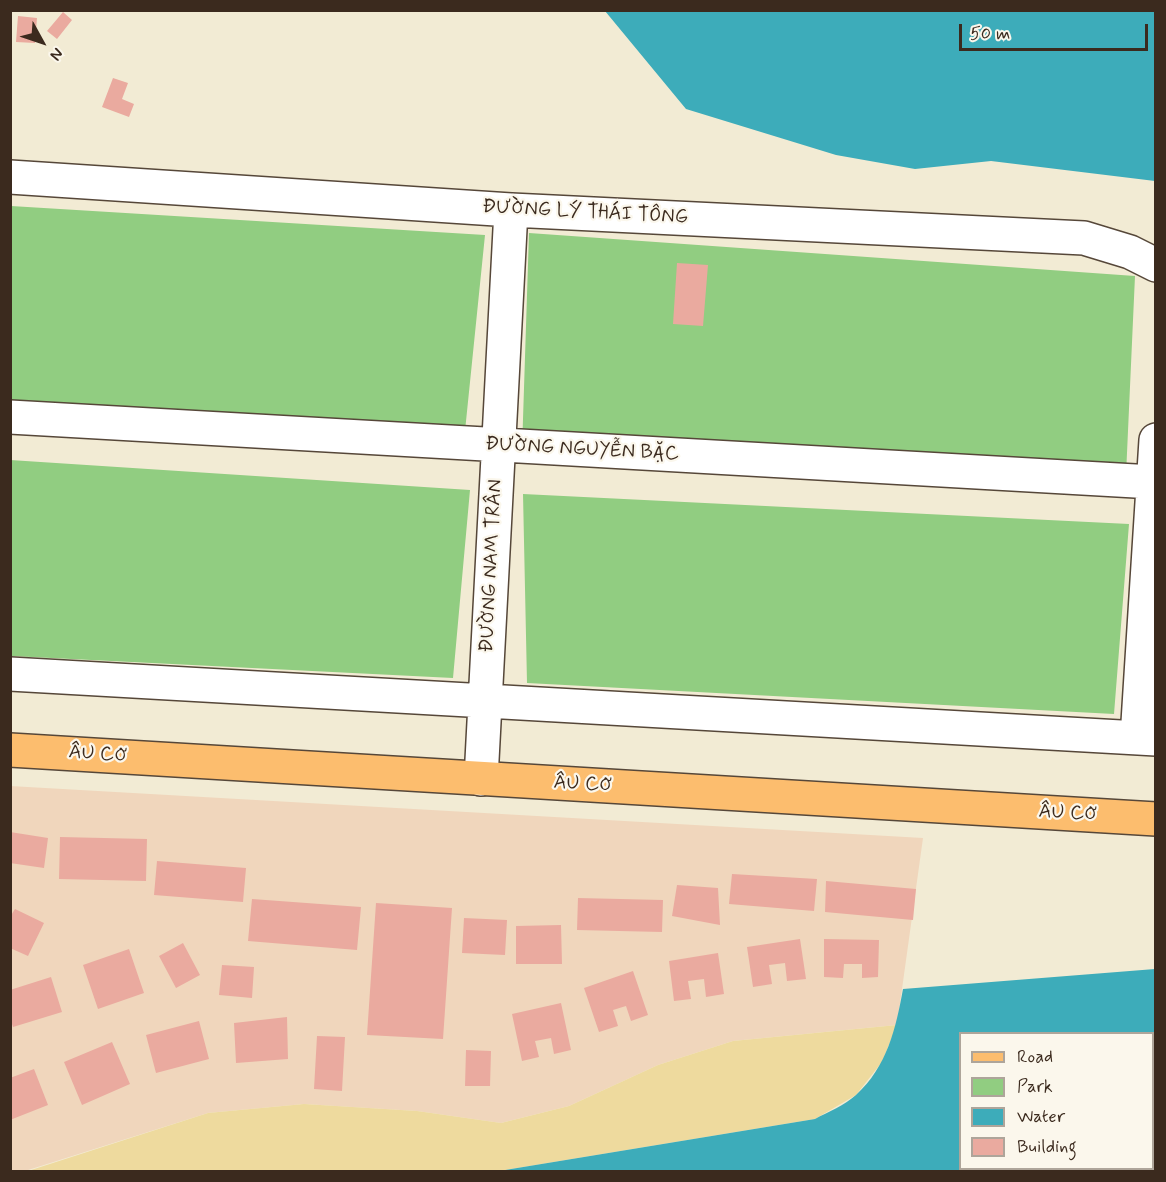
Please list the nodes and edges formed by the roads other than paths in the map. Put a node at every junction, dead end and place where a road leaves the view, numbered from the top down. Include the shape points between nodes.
1 (10, 177) edge
2 (511, 210) junction
3 (1155, 266) edge
4 (10, 417) edge
5 (1155, 440) edge
6 (499, 445) junction
7 (1153, 482) junction
8 (10, 674) edge
9 (485, 701) junction
10 (1146, 739) edge
11 (10, 750) edge
12 (481, 778) junction
13 (1155, 819) edge

1 - 2 street, ĐƯỜNG LÝ THÁI TÔNG
2 - 3 street, ĐƯỜNG LÝ THÁI TÔNG via 1083,238 1130,252
2 - 6 street, ĐƯỜNG NAM TRÂN
4 - 6 street, ĐƯỜNG NGUYỄN BẶC
5 - 7 street
6 - 7 street, ĐƯỜNG NGUYỄN BẶC
6 - 9 street, ĐƯỜNG NAM TRÂN
7 - 10 street
8 - 9 street
9 - 10 street
9 - 12 street, ĐƯỜNG NAM TRÂN
11 - 12 main road, ÂU CƠ
12 - 13 main road, ÂU CƠ

